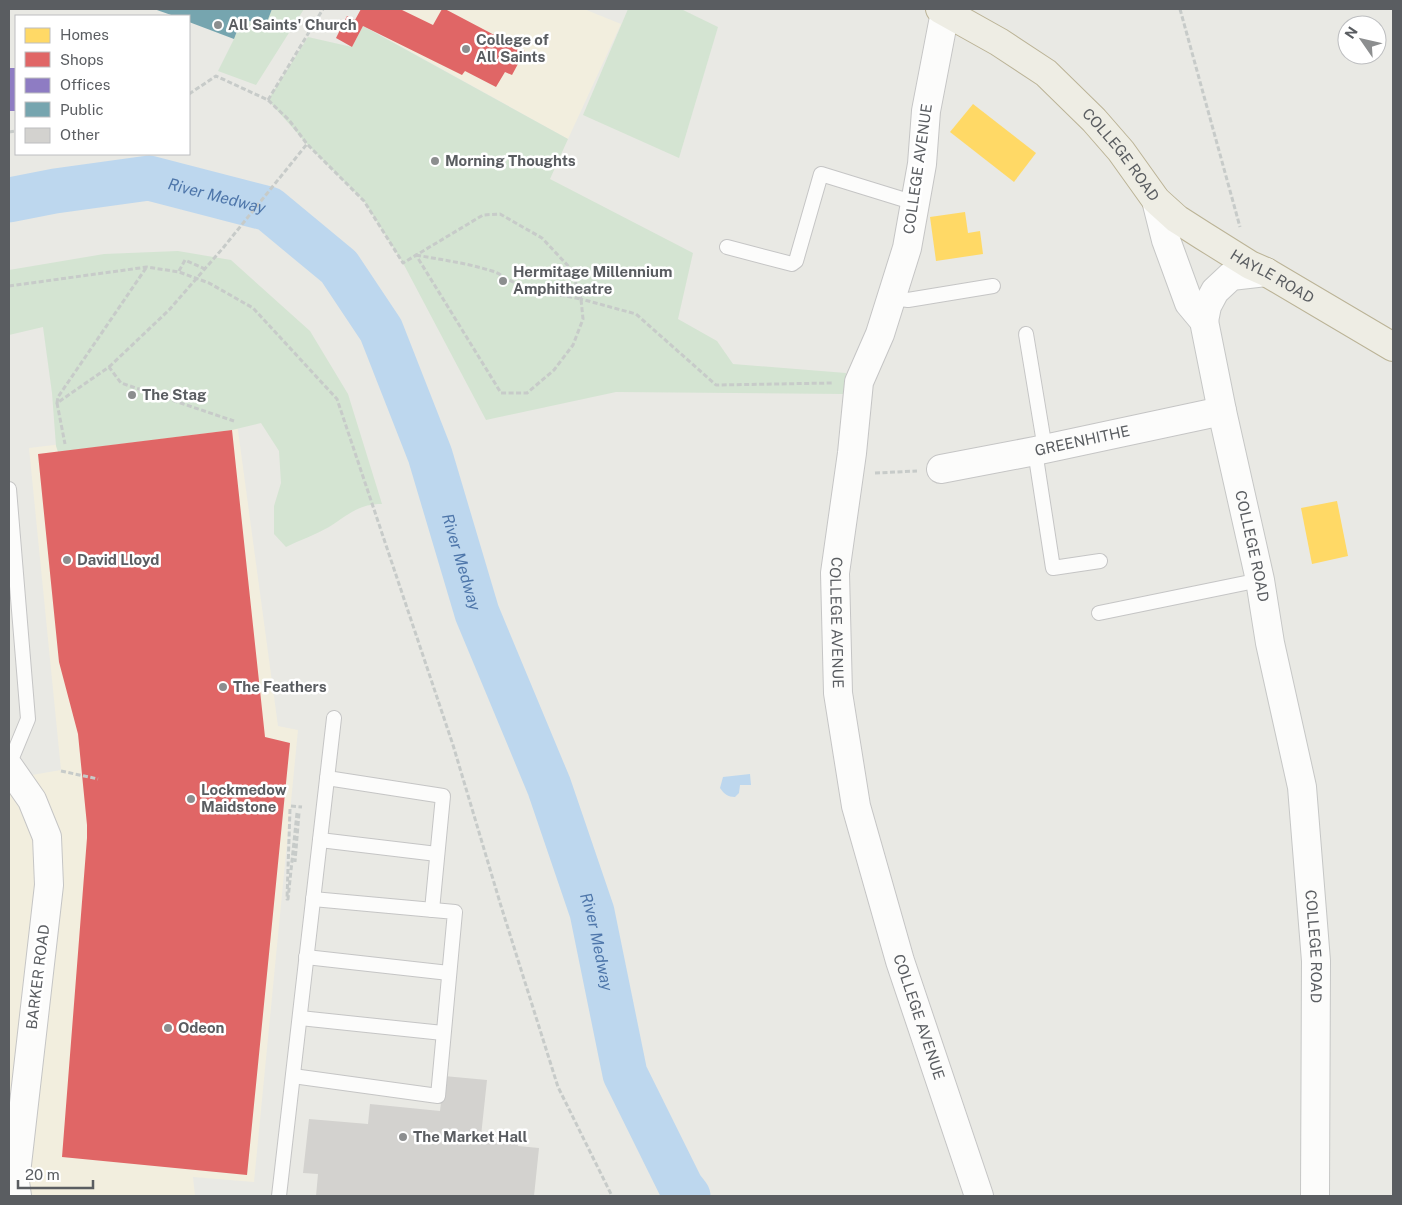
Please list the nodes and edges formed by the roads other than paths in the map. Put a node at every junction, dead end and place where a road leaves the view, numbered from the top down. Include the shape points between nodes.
1 (943, 10) edge
2 (1156, 200) junction
3 (915, 203) junction
4 (727, 247) dead end
5 (1258, 269) junction
6 (993, 286) dead end
7 (892, 298) junction
8 (1204, 321) junction
9 (1026, 334) dead end
10 (1393, 347) edge
11 (1222, 411) junction
12 (1040, 450) junction
13 (941, 470) road end
14 (9, 489) edge
15 (1100, 561) dead end
16 (1260, 580) junction
17 (1099, 613) dead end
18 (334, 718) dead end
19 (328, 778) junction
20 (12, 779) edge
21 (320, 840) junction
22 (437, 854) junction
23 (313, 900) junction
24 (432, 910) junction
25 (306, 958) junction
26 (449, 973) junction
27 (300, 1018) junction
28 (444, 1033) junction
29 (293, 1076) junction
30 (14, 1195) edge
31 (278, 1196) edge
32 (979, 1196) edge
33 (1315, 1196) edge

1 - 2 highway, COLLEGE ROAD via 1000,42 1046,74 1094,120
1 - 3 street, COLLEGE AVENUE
2 - 5 highway, HAYLE ROAD via 1177,219
2 - 8 street, COLLEGE ROAD via 1166,240 1189,303
3 - 4 lane via 821,174 796,261 792,264
3 - 7 street, COLLEGE AVENUE via 907,248
5 - 8 street via 1231,276 1215,291
5 - 10 highway, HAYLE ROAD
6 - 7 lane via 908,300
7 - 32 street, COLLEGE AVENUE via 859,382 834,573 838,693 856,806 900,961
8 - 11 street, COLLEGE ROAD
9 - 12 lane
11 - 12 street, GREENHITHE
11 - 16 street, COLLEGE ROAD
12 - 13 street, GREENHITHE
12 - 15 lane via 1053,568
14 - 20 lane via 28,719
16 - 17 lane
16 - 33 street, COLLEGE ROAD via 1270,643 1302,787 1316,961
18 - 19 lane
19 - 21 lane
19 - 22 lane via 443,796
20 - 30 street, BARKER ROAD via 32,800 47,837 49,885
21 - 22 lane
21 - 23 lane
22 - 24 lane
23 - 24 lane
23 - 25 lane
24 - 26 lane via 455,912
25 - 26 lane
25 - 27 lane
26 - 28 lane
27 - 28 lane
27 - 29 lane
28 - 29 lane via 438,1096
29 - 31 lane

